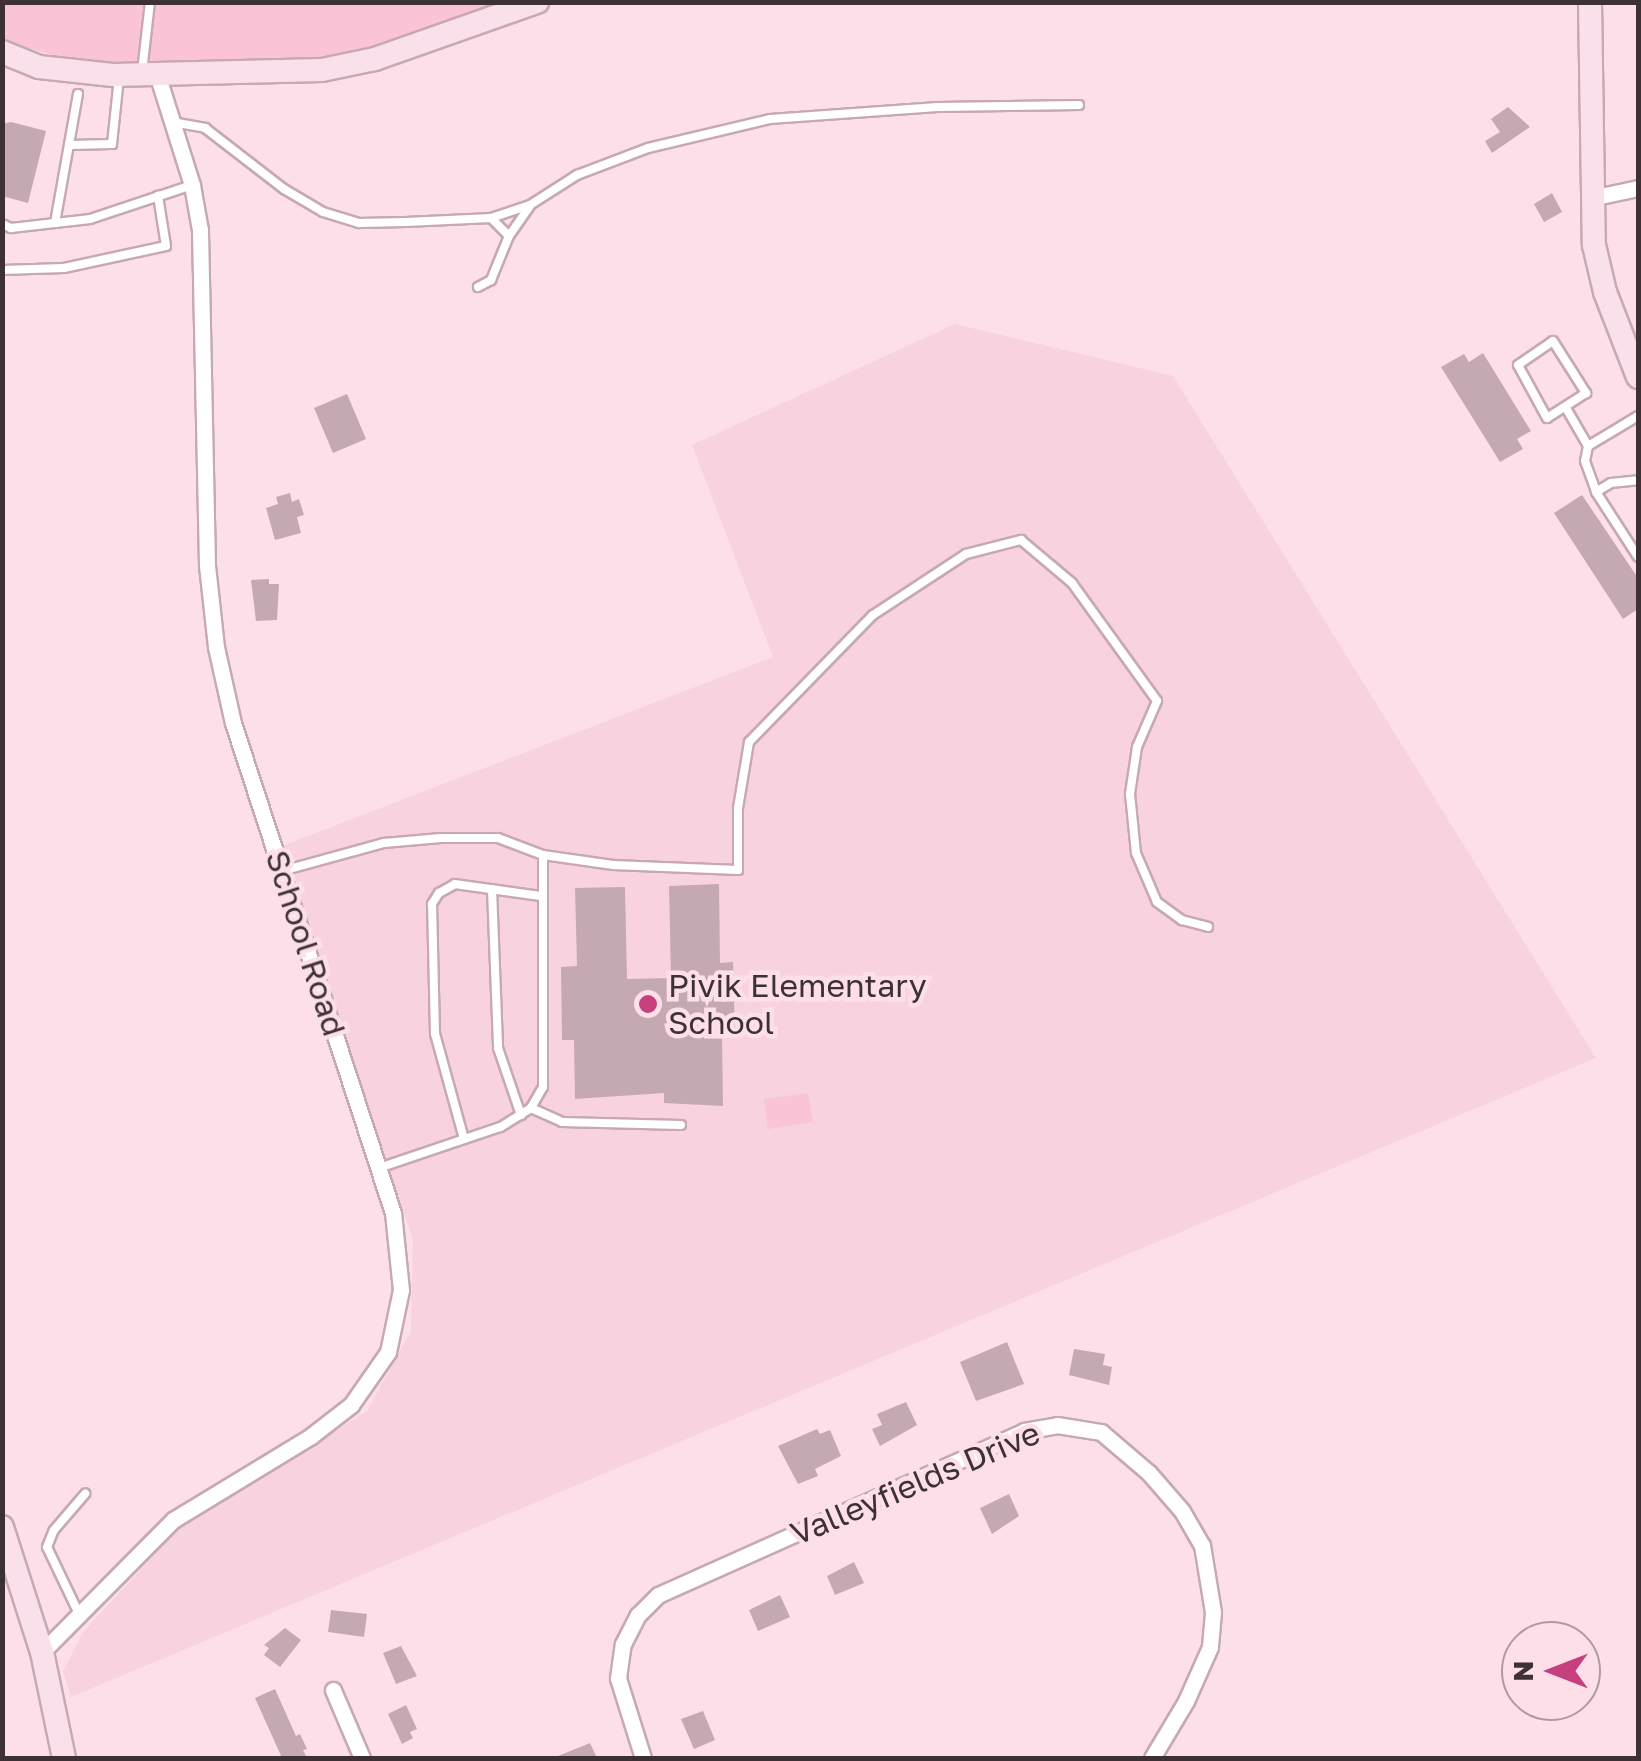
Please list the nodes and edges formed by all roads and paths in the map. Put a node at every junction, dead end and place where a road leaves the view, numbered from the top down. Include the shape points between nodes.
1 (150, 2) edge
2 (537, 2) edge
3 (1590, 2) edge
4 (2, 52) edge
5 (139, 75) junction
6 (78, 94) dead end
7 (1079, 105) dead end
8 (172, 122) junction
9 (69, 145) junction
10 (192, 185) junction
11 (1638, 188) edge
12 (158, 196) junction
13 (1591, 198) junction
14 (530, 205) junction
15 (491, 218) junction
16 (55, 223) junction
17 (2, 224) edge
18 (508, 236) junction
19 (2, 270) edge
20 (478, 287) dead end
21 (1638, 377) edge
22 (1566, 408) junction
23 (1638, 416) edge
24 (1588, 446) junction
25 (1638, 480) edge
26 (1596, 492) junction
27 (1638, 557) edge
28 (543, 855) junction
29 (282, 871) junction
30 (492, 889) junction
31 (540, 896) junction
32 (1208, 927) dead end
33 (531, 1108) junction
34 (520, 1114) junction
35 (681, 1125) dead end
36 (464, 1139) junction
37 (379, 1168) junction
38 (85, 1494) dead end
39 (2, 1526) edge
40 (79, 1614) junction
41 (42, 1652) junction
42 (334, 1690) dead end
43 (64, 1758) edge
44 (362, 1758) edge
45 (643, 1758) edge
46 (1152, 1758) edge

1 - 5 lane
2 - 5 street via 375,59 322,70
3 - 13 street
4 - 5 street via 39,66
5 - 8 street, School Road
5 - 9 lane via 112,144
6 - 9 lane
7 - 14 lane via 770,120 648,148 577,175
8 - 10 street, School Road
8 - 15 lane via 205,128 284,189 359,223
9 - 16 lane
10 - 12 lane
10 - 29 street, School Road via 200,230 206,565 216,647 232,723
11 - 13 street
12 - 16 lane
12 - 19 lane via 166,246 64,268
13 - 21 street via 1605,292
14 - 15 lane
14 - 18 lane
15 - 18 lane
16 - 17 lane
18 - 20 lane via 490,280
22 - 22 lane via 1586,393 1553,341 1518,365 1547,418
22 - 24 lane
23 - 24 lane
24 - 26 lane via 1585,461
25 - 26 lane via 1611,482
26 - 27 lane
28 - 29 lane via 498,838 442,838 384,843
28 - 31 lane
28 - 32 lane via 738,870 748,742 873,615 966,554 1021,540 1072,583 1157,701 1138,747 1130,794 1136,853 1157,902 1182,920
29 - 37 street, School Road
30 - 31 lane
30 - 34 lane via 498,1048
30 - 36 lane via 455,884 432,904 436,1034
31 - 33 lane via 543,1087
33 - 34 lane
33 - 35 lane via 562,1122
34 - 36 lane
36 - 37 lane
37 - 40 street, School Road via 393,1213 401,1290 388,1352 368,1385 311,1436 172,1520
38 - 40 lane via 46,1547
39 - 41 street
40 - 41 street, School Road
41 - 43 street
42 - 44 street
45 - 46 street, Valleyfields Drive via 618,1678 622,1644 658,1596 1024,1431 1057,1425 1102,1432 1114,1442 1150,1473 1202,1546 1213,1612 1210,1648

